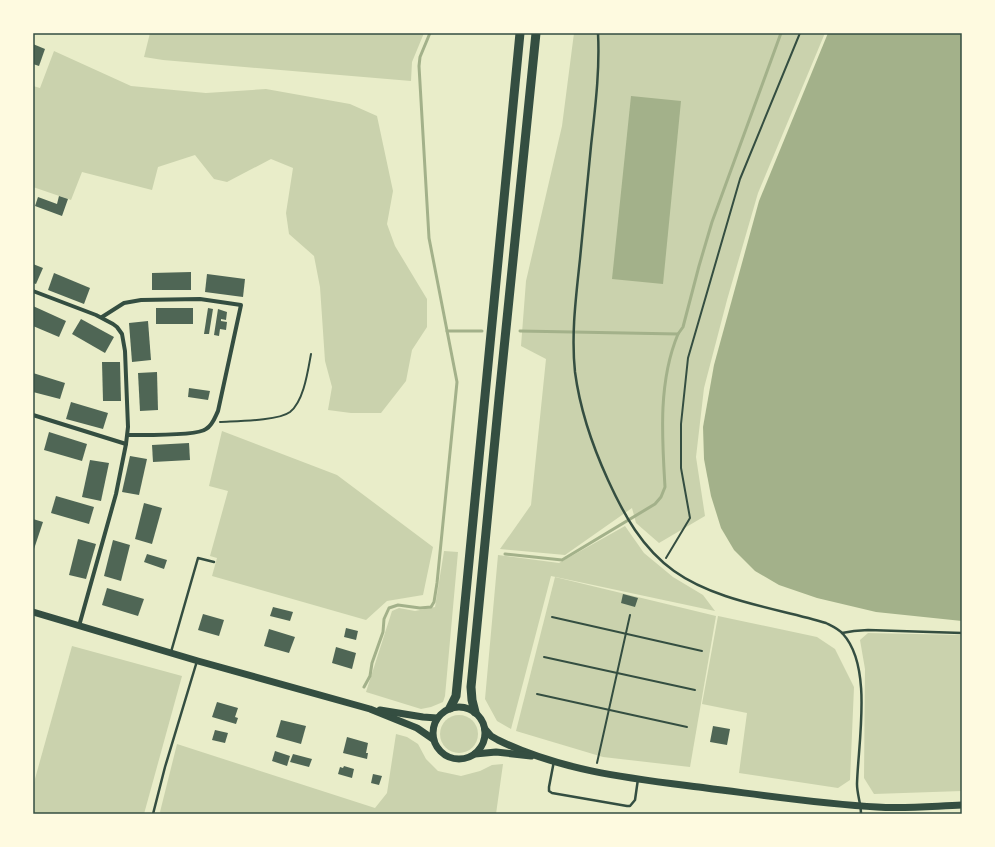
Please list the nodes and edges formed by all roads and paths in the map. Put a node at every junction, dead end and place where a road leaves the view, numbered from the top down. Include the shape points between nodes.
1 (520, 33) edge
2 (536, 33) edge
3 (598, 33) edge
4 (800, 33) edge
5 (33, 291) edge
6 (102, 317) junction
7 (311, 354) dead end
8 (33, 415) edge
9 (213, 423) junction
10 (128, 435) junction
11 (126, 444) junction
12 (214, 562) dead end
13 (663, 562) junction
14 (33, 612) edge
15 (630, 615) dead end
16 (552, 617) dead end
17 (79, 626) junction
18 (842, 633) junction
19 (962, 633) edge
20 (626, 634) junction
21 (702, 651) dead end
22 (170, 653) junction
23 (544, 657) dead end
24 (198, 661) junction
25 (617, 673) junction
26 (695, 690) dead end
27 (537, 694) dead end
28 (450, 708) junction
29 (370, 709) junction
30 (609, 710) junction
31 (475, 712) junction
32 (437, 718) junction
33 (687, 727) dead end
34 (485, 729) junction
35 (433, 739) junction
36 (475, 754) junction
37 (544, 758) junction
38 (554, 761) junction
39 (594, 772) junction
40 (638, 779) junction
41 (962, 805) edge
42 (861, 806) junction
43 (153, 814) edge
44 (860, 814) edge

1 - 28 highway via 456,696
2 - 31 highway via 471,687
3 - 13 lane via 598,76 573,336 575,374 583,415 602,467 631,526
4 - 13 path via 740,178 688,358 681,424 681,468 690,518
5 - 6 street
6 - 9 street via 124,303 153,299 200,299 241,305 218,411
6 - 10 street via 117,327 124,339
7 - 9 path via 303,391 292,411 285,415
8 - 11 street
9 - 10 street via 206,430 186,434
10 - 11 street
11 - 17 street via 116,494
12 - 22 lane via 198,558
13 - 18 lane via 674,571 710,590 826,623
14 - 17 main road
15 - 20 path
16 - 20 path
17 - 22 main road
18 - 19 lane via 868,630
18 - 42 lane via 852,648 860,676 857,785
20 - 21 path
20 - 25 path
22 - 24 main road
23 - 25 path
24 - 29 main road
24 - 43 lane
25 - 26 path
25 - 30 path
27 - 30 path
28 - 31 main road via 463,707
28 - 32 main road
29 - 32 main road
29 - 35 main road via 417,728
30 - 33 path
30 - 39 path
31 - 34 main road via 484,722
32 - 35 main road
34 - 36 main road via 484,742
34 - 37 main road via 491,736 503,742
35 - 36 main road via 446,756 461,759
36 - 37 main road via 490,752
37 - 38 main road
38 - 39 main road
38 - 40 lane via 549,787 552,793 630,806 635,800
39 - 40 main road
40 - 42 main road
41 - 42 main road via 894,808
42 - 44 lane

